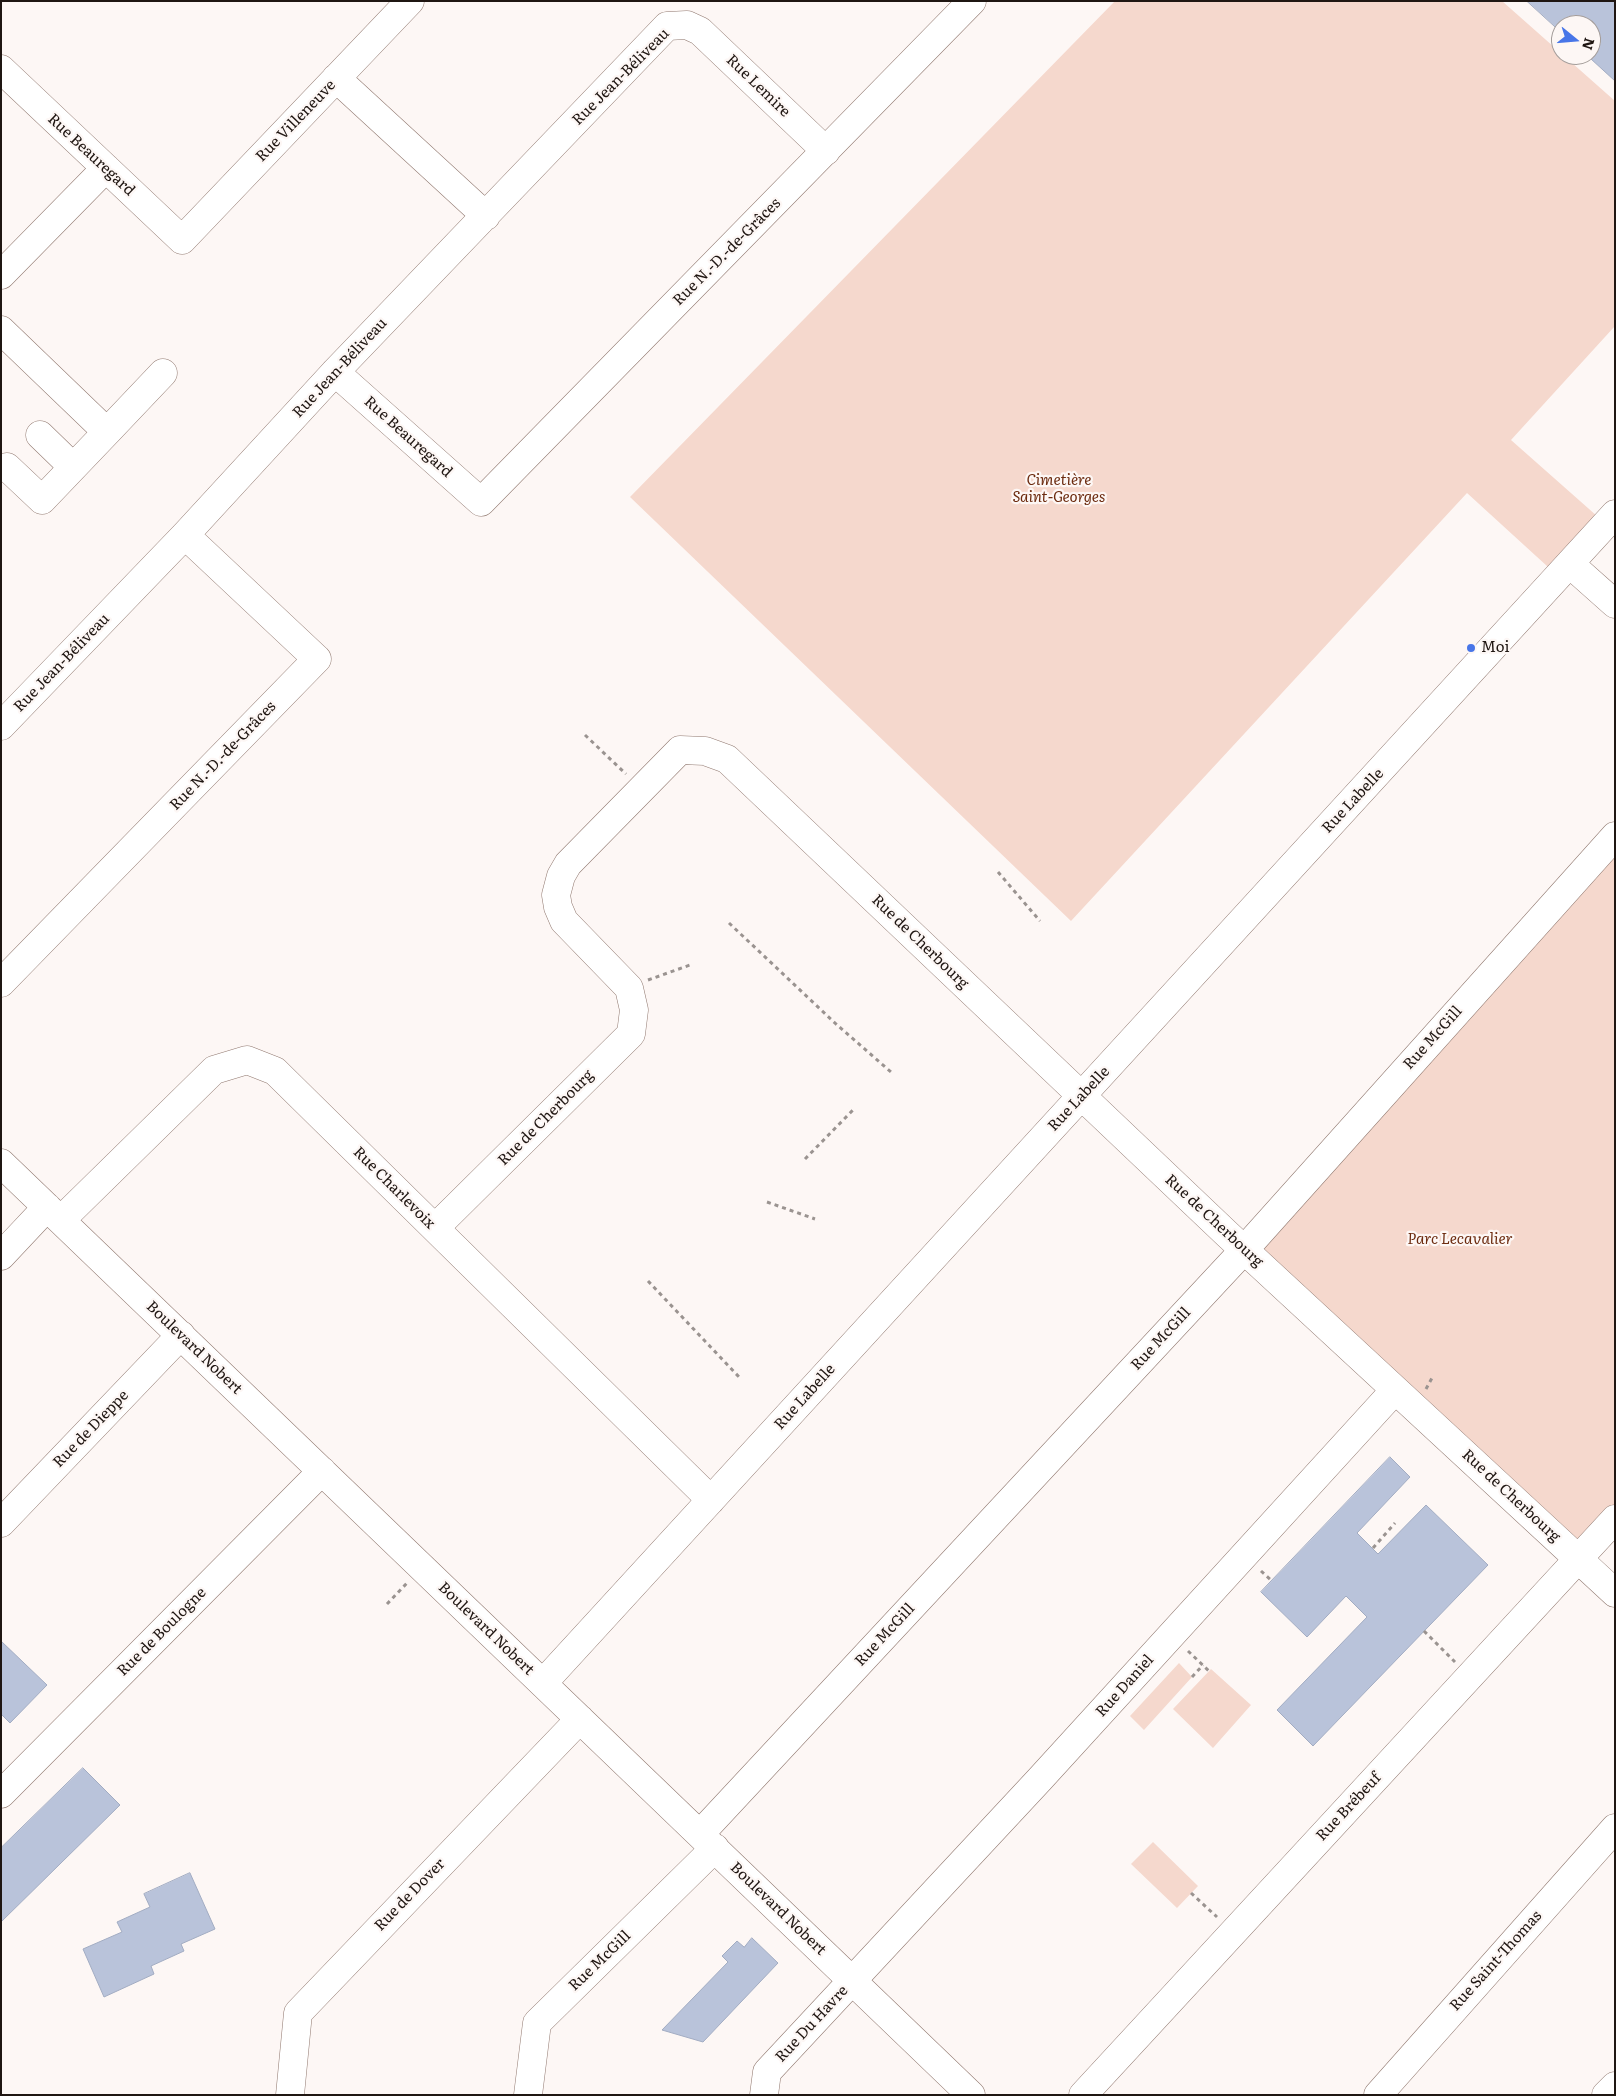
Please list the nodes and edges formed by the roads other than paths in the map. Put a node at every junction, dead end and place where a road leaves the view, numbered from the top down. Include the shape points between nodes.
1 (410, 1) edge
2 (972, 1) edge
3 (687, 25) joint
4 (1, 69) edge
5 (336, 78) junction
6 (826, 152) junction
7 (106, 168) junction
8 (486, 216) junction
9 (182, 240) joint
10 (1, 275) edge
11 (1, 330) edge
12 (335, 372) junction
13 (163, 373) dead end
14 (107, 432) junction
15 (40, 434) dead end
16 (7, 467) dead end
17 (73, 467) junction
18 (480, 502) joint
19 (1615, 514) edge
20 (185, 535) junction
21 (1570, 564) junction
22 (1615, 604) edge
23 (1, 726) edge
24 (1615, 836) edge
25 (1, 983) edge
26 (1082, 1096) junction
27 (1, 1163) edge
28 (54, 1213) junction
29 (435, 1228) junction
30 (1244, 1250) junction
31 (1, 1256) edge
32 (181, 1335) junction
33 (1395, 1390) junction
34 (322, 1471) junction
35 (711, 1500) junction
36 (1615, 1519) edge
37 (1, 1523) edge
38 (1578, 1559) junction
39 (1615, 1593) edge
40 (543, 1683) junction
41 (580, 1719) junction
42 (1, 1794) edge
43 (1615, 1828) edge
44 (707, 1841) junction
45 (852, 1980) junction
46 (1615, 2086) edge
47 (290, 2095) edge
48 (528, 2095) edge
49 (764, 2095) edge
50 (971, 2095) edge
51 (1083, 2095) edge
52 (1378, 2095) edge
53 (1606, 2095) edge

1 - 5 street, Rue Villeneuve
2 - 6 street, Rue N.-D.-de-Grâces
3 - 6 street, Rue Lemire via 700,30
3 - 8 street, Rue Jean-Béliveau via 668,26
4 - 7 street, Rue Beauregard
5 - 8 street
5 - 9 street, Rue Villeneuve
6 - 18 street, Rue N.-D.-de-Grâces
7 - 9 street, Rue Beauregard
7 - 10 street
8 - 12 street, Rue Jean-Béliveau
11 - 14 street
12 - 18 street, Rue Beauregard
12 - 20 street, Rue Jean-Béliveau
13 - 14 street
14 - 17 street
15 - 17 street
16 - 17 street via 42,500
19 - 21 street, Rue Labelle
20 - 23 street, Rue Jean-Béliveau
20 - 25 street, Rue N.-D.-de-Grâces via 318,659
21 - 22 street
21 - 26 street, Rue Labelle
24 - 30 street, Rue McGill
26 - 29 street, Rue de Cherbourg via 727,760 705,751 680,750 568,864 560,876 556,894 564,921 629,988 634,1010 630,1034
26 - 30 street, Rue de Cherbourg
26 - 35 street, Rue Labelle
27 - 28 street, Boulevard Nobert
28 - 29 street, Rue Charlevoix via 214,1070 247,1060 275,1071
28 - 31 street, Rue Charlevoix
28 - 32 street, Boulevard Nobert
29 - 35 street, Rue Charlevoix
30 - 33 street, Rue de Cherbourg
30 - 44 street, Rue McGill
32 - 34 street, Boulevard Nobert
32 - 37 street, Rue de Dieppe
33 - 38 street, Rue de Cherbourg
33 - 45 street, Rue Daniel
34 - 40 street, Boulevard Nobert
34 - 42 street, Rue de Boulogne
35 - 40 street, Rue Labelle
36 - 38 street, Rue Brébeuf
38 - 39 street, Rue de Cherbourg
38 - 51 street, Rue Brébeuf
40 - 41 street, Boulevard Nobert
41 - 44 street, Boulevard Nobert
41 - 47 street, Rue de Dover via 298,2013
43 - 52 street, Rue Saint-Thomas
44 - 45 street, Boulevard Nobert
44 - 48 street, Rue McGill via 537,2023
45 - 49 street, Rue Du Havre via 766,2072
45 - 50 street, Boulevard Nobert
46 - 53 street

